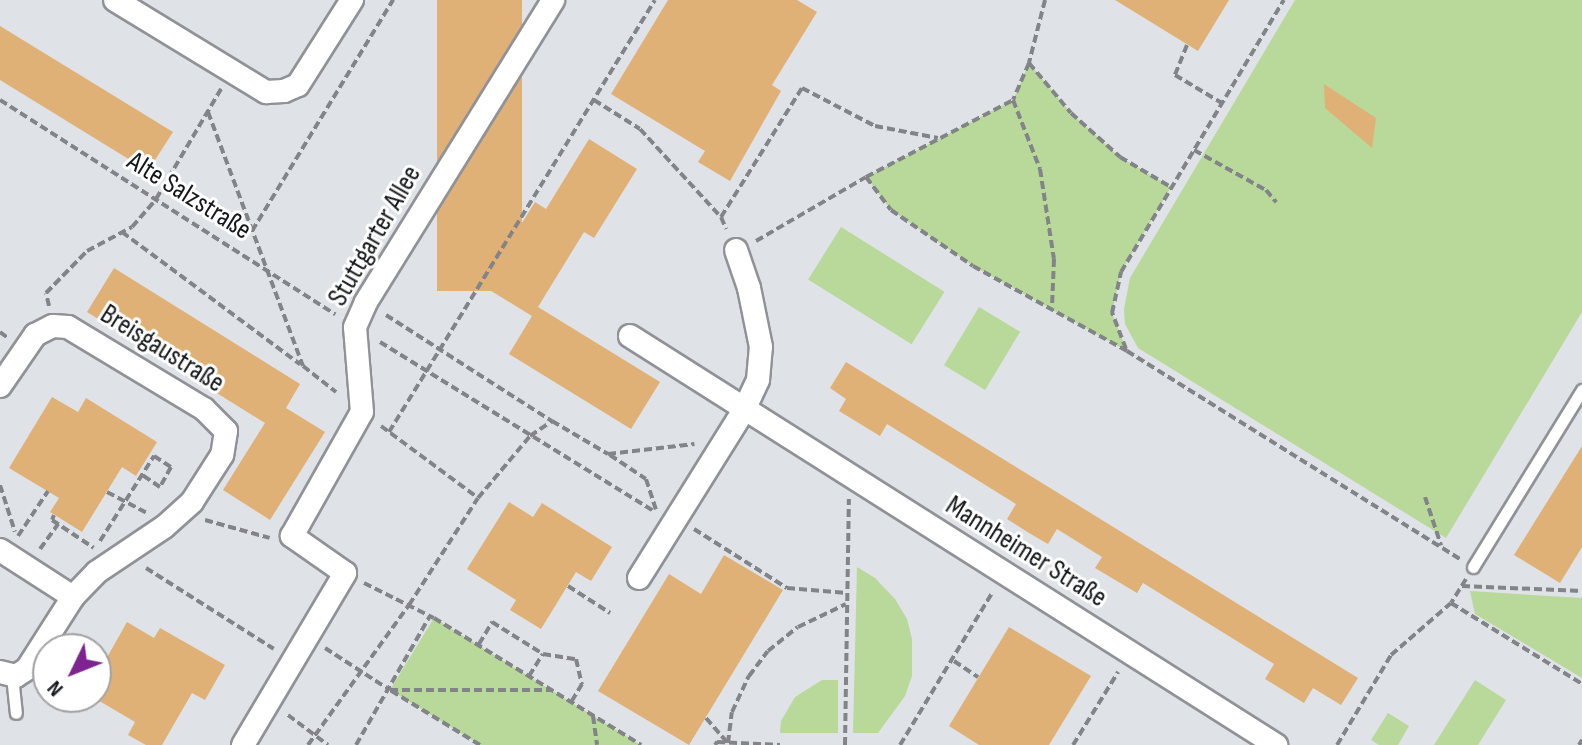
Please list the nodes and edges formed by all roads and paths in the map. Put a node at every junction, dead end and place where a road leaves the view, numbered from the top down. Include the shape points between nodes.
1 (115, 0) edge
2 (352, 0) edge
3 (393, 0) edge
4 (553, 0) edge
5 (655, 0) edge
6 (1045, 0) edge
7 (1284, 0) edge
8 (1187, 45) dead end
9 (1029, 63) junction
10 (232, 70) junction
11 (0, 100) edge
12 (594, 100) junction
13 (1013, 100) junction
14 (1222, 103) junction
15 (208, 112) junction
16 (941, 138) junction
17 (1194, 150) junction
18 (866, 177) junction
19 (1171, 187) junction
20 (156, 199) junction
21 (1276, 202) dead end
22 (721, 217) junction
23 (252, 231) junction
24 (122, 232) junction
25 (736, 250) junction
26 (265, 267) junction
27 (46, 293) dead end
28 (366, 302) junction
29 (1051, 308) junction
30 (355, 327) junction
31 (630, 336) dead end
32 (440, 349) junction
33 (1127, 351) junction
34 (303, 366) junction
35 (426, 371) junction
36 (0, 386) edge
37 (1582, 390) edge
38 (744, 410) junction
39 (362, 412) junction
40 (552, 421) junction
41 (389, 432) junction
42 (530, 436) junction
43 (717, 452) junction
44 (608, 454) junction
45 (142, 475) junction
46 (849, 478) junction
47 (0, 485) edge
48 (48, 491) dead end
49 (107, 492) dead end
50 (1425, 497) dead end
51 (478, 498) junction
52 (126, 502) junction
53 (186, 508) junction
54 (54, 515) dead end
55 (677, 518) junction
56 (58, 524) junction
57 (164, 527) junction
58 (104, 536) dead end
59 (292, 536) junction
60 (1442, 548) junction
61 (0, 550) edge
62 (130, 550) junction
63 (110, 564) junction
64 (1473, 567) junction
65 (28, 568) junction
66 (345, 573) junction
67 (1003, 574) junction
68 (639, 578) dead end
69 (568, 586) dead end
70 (1462, 586) junction
71 (1582, 591) edge
72 (847, 593) junction
73 (73, 597) junction
74 (1451, 603) junction
75 (846, 604) junction
76 (409, 605) junction
77 (610, 613) dead end
78 (430, 616) junction
79 (307, 637) junction
80 (478, 645) junction
81 (1130, 653) junction
82 (543, 654) junction
83 (292, 661) junction
84 (953, 661) junction
85 (362, 671) junction
86 (6, 674) edge
87 (529, 676) junction
88 (978, 677) dead end
89 (1582, 684) edge
90 (390, 690) junction
91 (551, 690) junction
92 (270, 700) junction
93 (571, 702) junction
94 (16, 713) dead end
95 (593, 716) junction
96 (706, 718) dead end
97 (315, 735) junction
98 (1582, 740) edge
99 (728, 743) junction
100 (243, 745) edge
101 (308, 745) edge
102 (328, 745) edge
103 (356, 745) edge
104 (480, 745) edge
105 (597, 745) edge
106 (641, 745) edge
107 (715, 745) edge
108 (780, 745) edge
109 (845, 745) edge
110 (900, 745) edge
111 (1073, 745) edge
112 (1276, 745) edge
113 (1337, 745) edge
114 (1579, 745) edge

1 - 10 street
2 - 10 street via 298,85 266,92
3 - 23 path
4 - 28 street, Stuttgarter Allee
5 - 12 path
6 - 9 path
7 - 14 path
8 - 14 path via 1175,75
9 - 13 path
9 - 19 path via 1071,113 1120,157
10 - 15 path
11 - 20 path, Alte Salzstraße
12 - 22 path via 640,129
12 - 32 path
13 - 16 path
13 - 29 path via 1040,169 1054,259
14 - 17 path
15 - 20 path
15 - 23 path
16 - 18 path
16 - 22 path via 875,126 802,88
17 - 19 path
17 - 21 path via 1266,190
18 - 25 path
18 - 29 path via 891,210 973,266
19 - 33 path via 1121,272 1112,313
20 - 24 path
20 - 26 path, Alte Salzstraße
22 - 25 path
23 - 26 path
24 - 27 path via 87,251
24 - 34 path
25 - 38 street via 761,347 758,380
26 - 30 path, Alte Salzstraße
26 - 34 path
28 - 30 street, Stuttgarter Allee
28 - 32 path
29 - 33 path
30 - 35 path, Alte Salzstraße
30 - 39 street, Stuttgarter Allee
31 - 38 street, Mannheimer Straße
32 - 35 path
32 - 40 path
33 - 60 path
34 - 39 path
35 - 41 path
35 - 42 path, Alte Salzstraße
36 - 53 street, Breisgaustraße via 30,340 61,325 204,409 224,428 226,443
37 - 64 lane
38 - 43 street
38 - 46 street, Mannheimer Straße
39 - 41 path
39 - 59 street
40 - 42 path
40 - 44 path
41 - 51 path
42 - 44 path, Alte Salzstraße via 658,514 646,479
42 - 51 path
43 - 44 path via 703,443
43 - 55 street
45 - 45 path via 154,456 171,467 160,487
45 - 52 path
46 - 67 street, Mannheimer Straße
46 - 72 path
47 - 48 path via 17,538
49 - 52 path
50 - 60 path
51 - 76 path
52 - 57 path
52 - 58 path
53 - 57 street, Breisgaustraße
53 - 59 path via 200,518 266,538
54 - 56 path
55 - 68 street
55 - 72 path via 787,588
56 - 63 path
56 - 65 path
57 - 62 street, Breisgaustraße
59 - 66 street
60 - 64 path
61 - 65 street
62 - 63 street, Breisgaustraße
62 - 83 path via 142,565
63 - 73 street, Breisgaustraße
64 - 70 path
65 - 73 street
66 - 76 path
66 - 79 street
67 - 81 street, Mannheimer Straße
67 - 84 path
69 - 77 path
70 - 71 path
70 - 74 path
72 - 75 path
73 - 86 street, Breisgaustraße via 31,664 20,675
74 - 89 path
74 - 113 path via 1391,655
75 - 99 path via 798,627 768,651 732,712
75 - 109 path
76 - 78 path
76 - 85 path
78 - 80 path
78 - 90 path
79 - 83 street
79 - 85 path
80 - 82 path via 492,622
80 - 87 path
81 - 111 path
81 - 112 street, Mannheimer Straße
82 - 87 path
82 - 93 path via 576,659 582,684
83 - 92 street
84 - 88 path
84 - 110 path
85 - 90 path
85 - 97 path
86 - 94 lane
87 - 91 path
90 - 91 path
90 - 103 path
90 - 104 path
91 - 93 path
92 - 97 path
92 - 100 street
93 - 95 path
95 - 105 path
95 - 106 path
96 - 99 path
97 - 101 path
97 - 102 path
98 - 114 path
99 - 107 path
99 - 108 path

